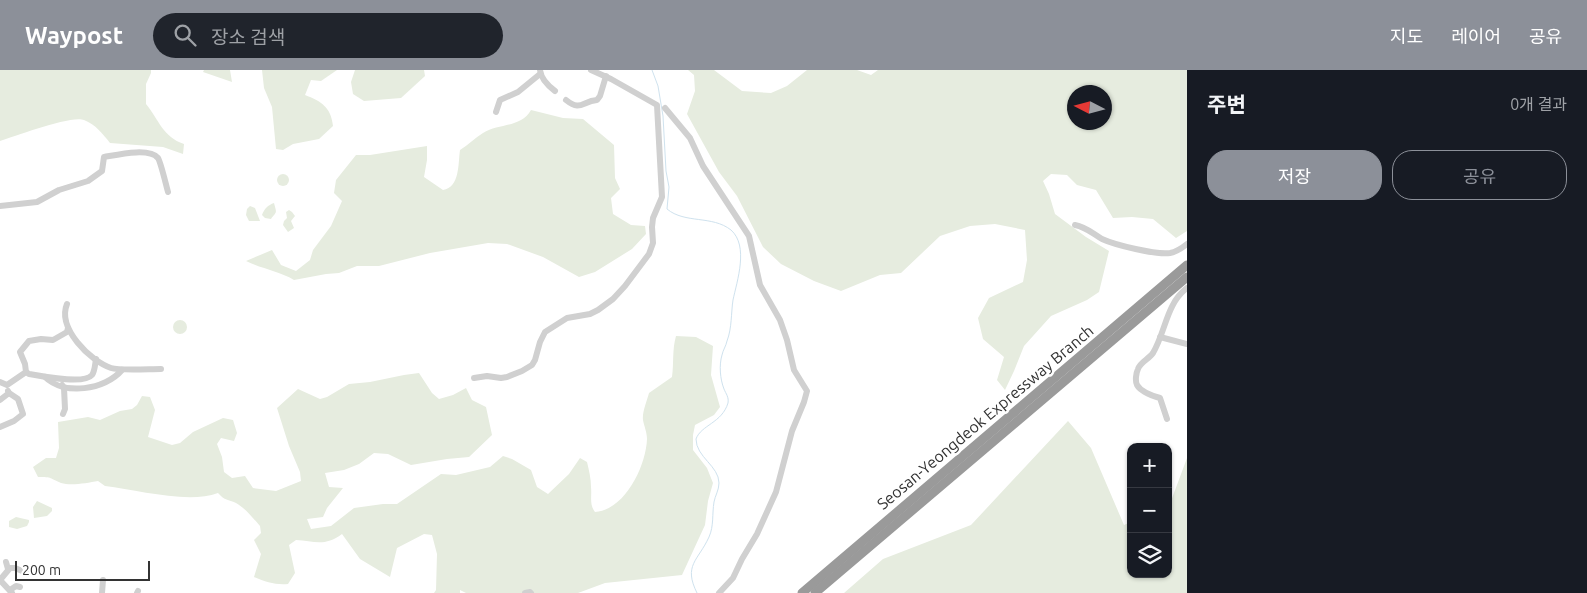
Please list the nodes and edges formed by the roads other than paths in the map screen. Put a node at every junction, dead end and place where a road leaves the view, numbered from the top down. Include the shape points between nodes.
1 (590, 70) edge
2 (540, 72) edge
3 (606, 76) junction
4 (555, 91) dead end
5 (566, 100) dead end
6 (665, 108) dead end
7 (496, 112) dead end
8 (168, 192) dead end
9 (0, 206) edge
10 (1074, 225) dead end
11 (1187, 244) edge
12 (1187, 265) edge
13 (1187, 277) edge
14 (1187, 288) edge
15 (67, 304) dead end
16 (68, 328) junction
17 (1160, 337) junction
18 (1187, 344) edge
19 (96, 359) junction
20 (161, 369) dead end
21 (122, 370) junction
22 (26, 372) junction
23 (45, 376) junction
24 (474, 378) dead end
25 (0, 382) edge
26 (8, 384) junction
27 (62, 385) junction
28 (9, 393) junction
29 (0, 400) edge
30 (62, 414) dead end
31 (1167, 419) dead end
32 (0, 427) edge
33 (6, 562) dead end
34 (8, 570) junction
35 (27, 573) dead end
36 (0, 580) edge
37 (103, 580) dead end
38 (20, 587) dead end
39 (11, 592) edge
40 (102, 593) edge
41 (525, 593) edge
42 (531, 593) edge
43 (719, 593) edge
44 (802, 593) edge
45 (815, 593) edge

1 - 3 street
2 - 4 street via 547,85
2 - 7 street via 518,92 500,100
3 - 5 street via 597,100 575,106
3 - 24 street via 657,105 662,197 653,218 653,243 649,254 613,299 590,314 567,318 545,332 532,365 508,377
6 - 43 street via 690,138 708,173 749,236 760,285 780,320 794,370 807,391 792,431 776,492 757,534 732,578
8 - 9 street via 158,159 152,154 134,153 104,157 102,171 95,178 58,190 37,202
10 - 11 street via 1128,247 1169,253
12 - 44 highway, Seosan-Yeongdeok Expressway Branch
13 - 45 highway, Seosan-Yeongdeok Expressway Branch
14 - 17 street via 1174,302
15 - 16 street via 64,315
16 - 19 street
16 - 22 street via 53,340 26,343 20,352
17 - 18 street
17 - 31 street via 1152,355 1138,368 1136,377 1142,390 1160,398
19 - 21 street via 112,369
19 - 23 street via 93,374 89,377
20 - 21 street
21 - 27 street via 114,378 84,390
22 - 23 street
22 - 26 street
23 - 27 street via 50,382
25 - 26 street
26 - 28 street
27 - 30 street via 65,409
28 - 29 street
28 - 32 street via 18,399 23,414
33 - 34 street
34 - 35 street via 15,568
34 - 36 street
36 - 39 street
37 - 40 street
38 - 39 street via 16,586
41 - 42 street

